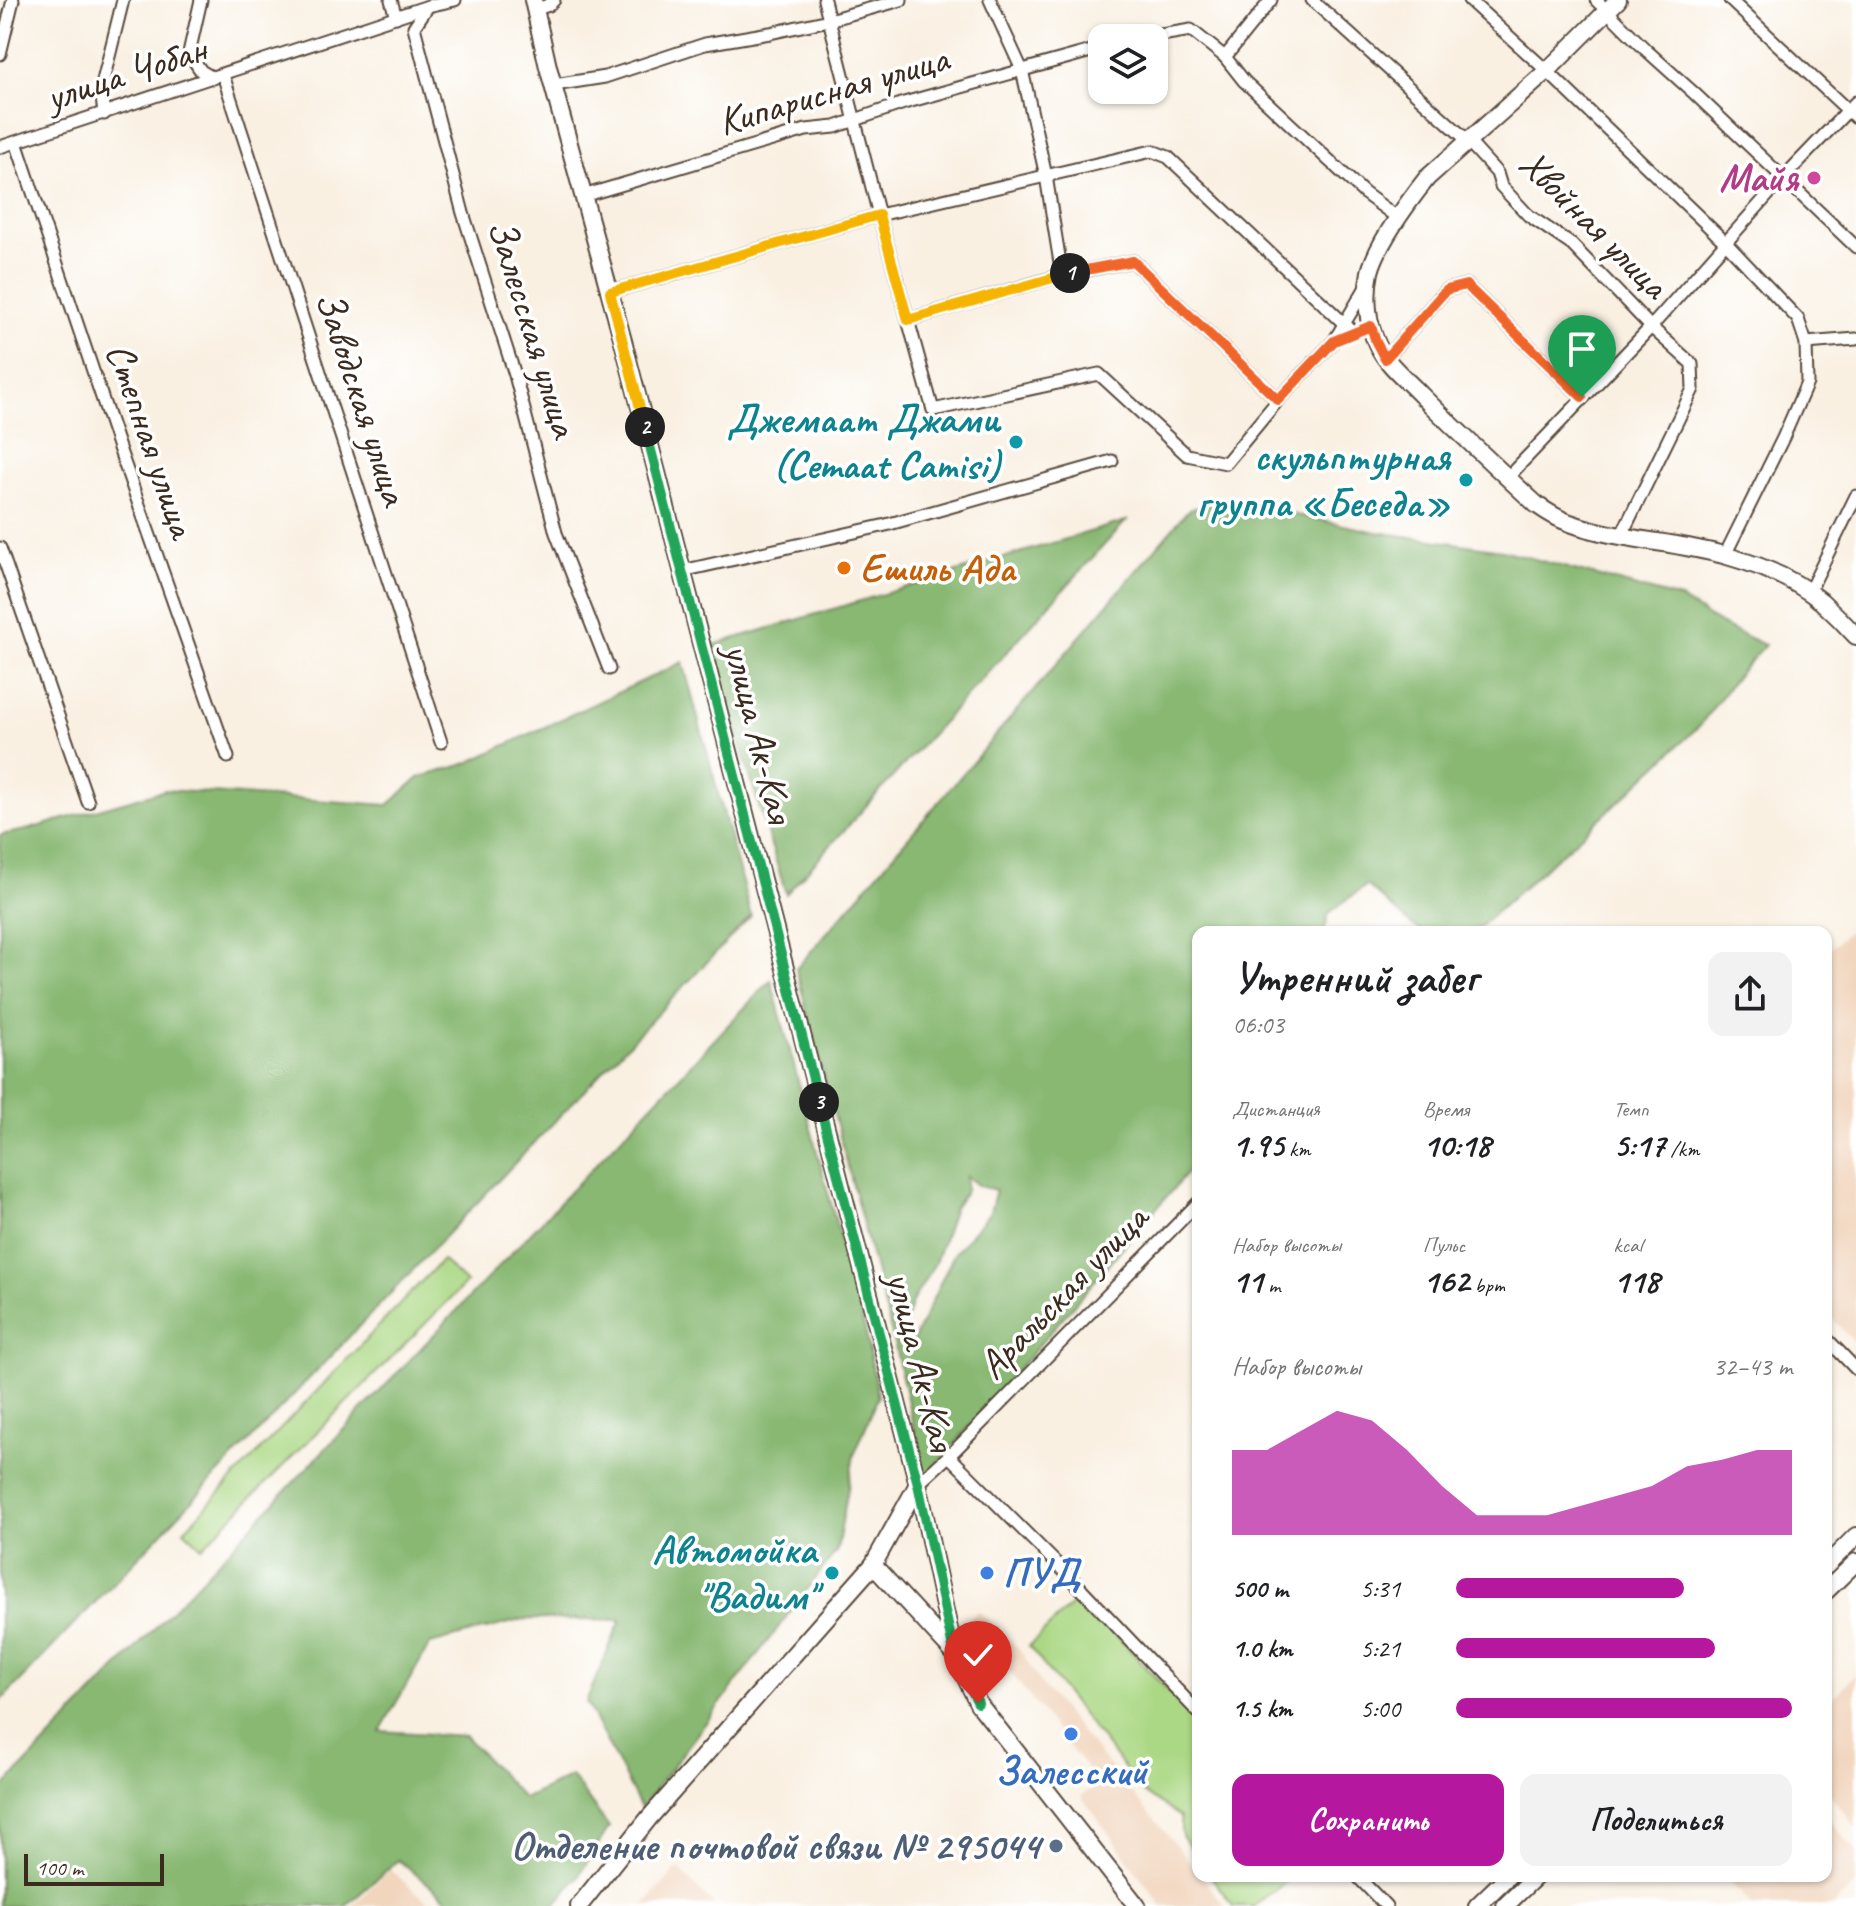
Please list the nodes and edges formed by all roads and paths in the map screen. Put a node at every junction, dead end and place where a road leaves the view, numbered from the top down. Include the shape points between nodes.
1 (13, 0) edge
2 (123, 0) edge
3 (201, 0) edge
4 (391, 0) edge
5 (455, 0) edge
6 (554, 0) edge
7 (824, 0) edge
8 (901, 0) edge
9 (990, 0) edge
10 (1271, 0) edge
11 (1312, 0) edge
12 (1469, 0) edge
13 (1730, 0) edge
14 (534, 4) edge
15 (1607, 4) edge
16 (428, 6) junction
17 (396, 17) junction
18 (829, 20) junction
19 (1168, 34) edge
20 (1088, 52) edge
21 (0, 54) edge
22 (1225, 57) junction
23 (1022, 70) junction
24 (1547, 71) junction
25 (218, 76) junction
26 (554, 85) junction
27 (1853, 110) edge
28 (104, 114) junction
29 (855, 119) junction
30 (1468, 141) junction
31 (16, 142) junction
32 (0, 147) edge
33 (1046, 176) junction
34 (1783, 178) junction
35 (583, 196) junction
36 (879, 215) junction
37 (1398, 218) junction
38 (1726, 243) junction
39 (1856, 247) edge
40 (1062, 275) junction
41 (1369, 283) junction
42 (610, 292) junction
43 (908, 320) junction
44 (1344, 323) junction
45 (1371, 326) junction
46 (1651, 327) junction
47 (1353, 332) junction
48 (1856, 339) edge
49 (1334, 341) junction
50 (1806, 343) junction
51 (1385, 359) junction
52 (1582, 397) junction
53 (1278, 400) junction
54 (1112, 461) dead end
55 (1507, 478) junction
56 (1856, 496) edge
57 (1621, 536) junction
58 (0, 548) edge
59 (1725, 555) junction
60 (682, 571) junction
61 (1809, 592) junction
62 (1856, 636) edge
63 (609, 669) dead end
64 (441, 742) dead end
65 (228, 757) dead end
66 (88, 802) dead end
67 (1192, 1209) edge
68 (1832, 1344) edge
69 (1856, 1369) edge
70 (949, 1456) junction
71 (918, 1484) junction
72 (1856, 1536) edge
73 (1832, 1560) edge
74 (1856, 1562) edge
75 (873, 1565) junction
76 (1832, 1583) edge
77 (954, 1653) junction
78 (1192, 1706) edge
79 (1363, 1882) edge
80 (1502, 1882) edge
81 (1530, 1882) edge
82 (579, 1906) edge
83 (1137, 1906) edge
84 (1386, 1906) edge
85 (1477, 1906) edge
86 (1505, 1906) edge

1 - 21 street
2 - 28 street via 101,89
3 - 25 street, Заводская улица via 189,53 201,71
4 - 17 street
5 - 16 street, улица Чобан
6 - 14 street
7 - 18 street
8 - 18 street
9 - 23 street
10 - 22 street
11 - 30 street, Хвойная улица
12 - 24 street
13 - 27 street
14 - 26 main road, улица Ак-Кая
15 - 24 main road
15 - 34 street via 1645,49
16 - 17 street, улица Чобан
16 - 63 street, Залесская улица via 414,27 432,100 515,375 556,533
17 - 25 street, улица Чобан
18 - 26 street via 705,44 605,77
18 - 29 street
19 - 22 street via 1191,30
20 - 23 street, Кипарисная улица
22 - 37 street via 1364,193
23 - 29 street, Кипарисная улица
23 - 33 street
24 - 30 main road
24 - 38 street
25 - 28 street, улица Чобан
25 - 64 street, Заводская улица
26 - 35 main road, улица Ак-Кая
27 - 34 street
28 - 31 street, улица Чобан
29 - 35 street, Кипарисная улица
29 - 36 street
30 - 37 main road via 1427,178
30 - 46 street, Хвойная улица via 1528,215 1572,245
31 - 32 street, улица Чобан
31 - 65 street, Степная улица
33 - 36 street
33 - 40 street
33 - 44 street via 1152,151 1168,157
34 - 38 street
34 - 39 street
35 - 42 main road, улица Ак-Кая
36 - 42 street
36 - 43 street
37 - 41 main road via 1377,255
38 - 46 street
38 - 50 street via 1798,319
40 - 43 street
40 - 53 street via 1133,261
41 - 44 street
41 - 45 main road
42 - 60 main road, улица Ак-Кая
43 - 53 street via 933,410 1099,374 1187,455 1226,463
44 - 47 street
44 - 49 street
45 - 47 street
45 - 51 main road
46 - 52 street
46 - 57 street, Хвойная улица via 1692,364 1693,389
47 - 49 street
48 - 50 street
49 - 53 street
50 - 59 street via 1807,383
51 - 52 street via 1446,290 1466,285
51 - 55 main road
52 - 55 street
54 - 60 street via 886,525
55 - 57 main road via 1553,515
56 - 61 street
57 - 59 main road
58 - 66 street
59 - 61 main road
60 - 71 main road, улица Ак-Кая
61 - 62 main road
67 - 70 street, Аральская улица
68 - 69 street
70 - 71 street, Аральская улица
70 - 78 street
71 - 75 main road, Аральская улица
71 - 77 main road
72 - 73 main road
74 - 76 main road
75 - 77 main road
75 - 82 main road, Аральская улица via 649,1818
77 - 83 main road via 978,1703
79 - 84 street
80 - 85 main road
81 - 86 main road

